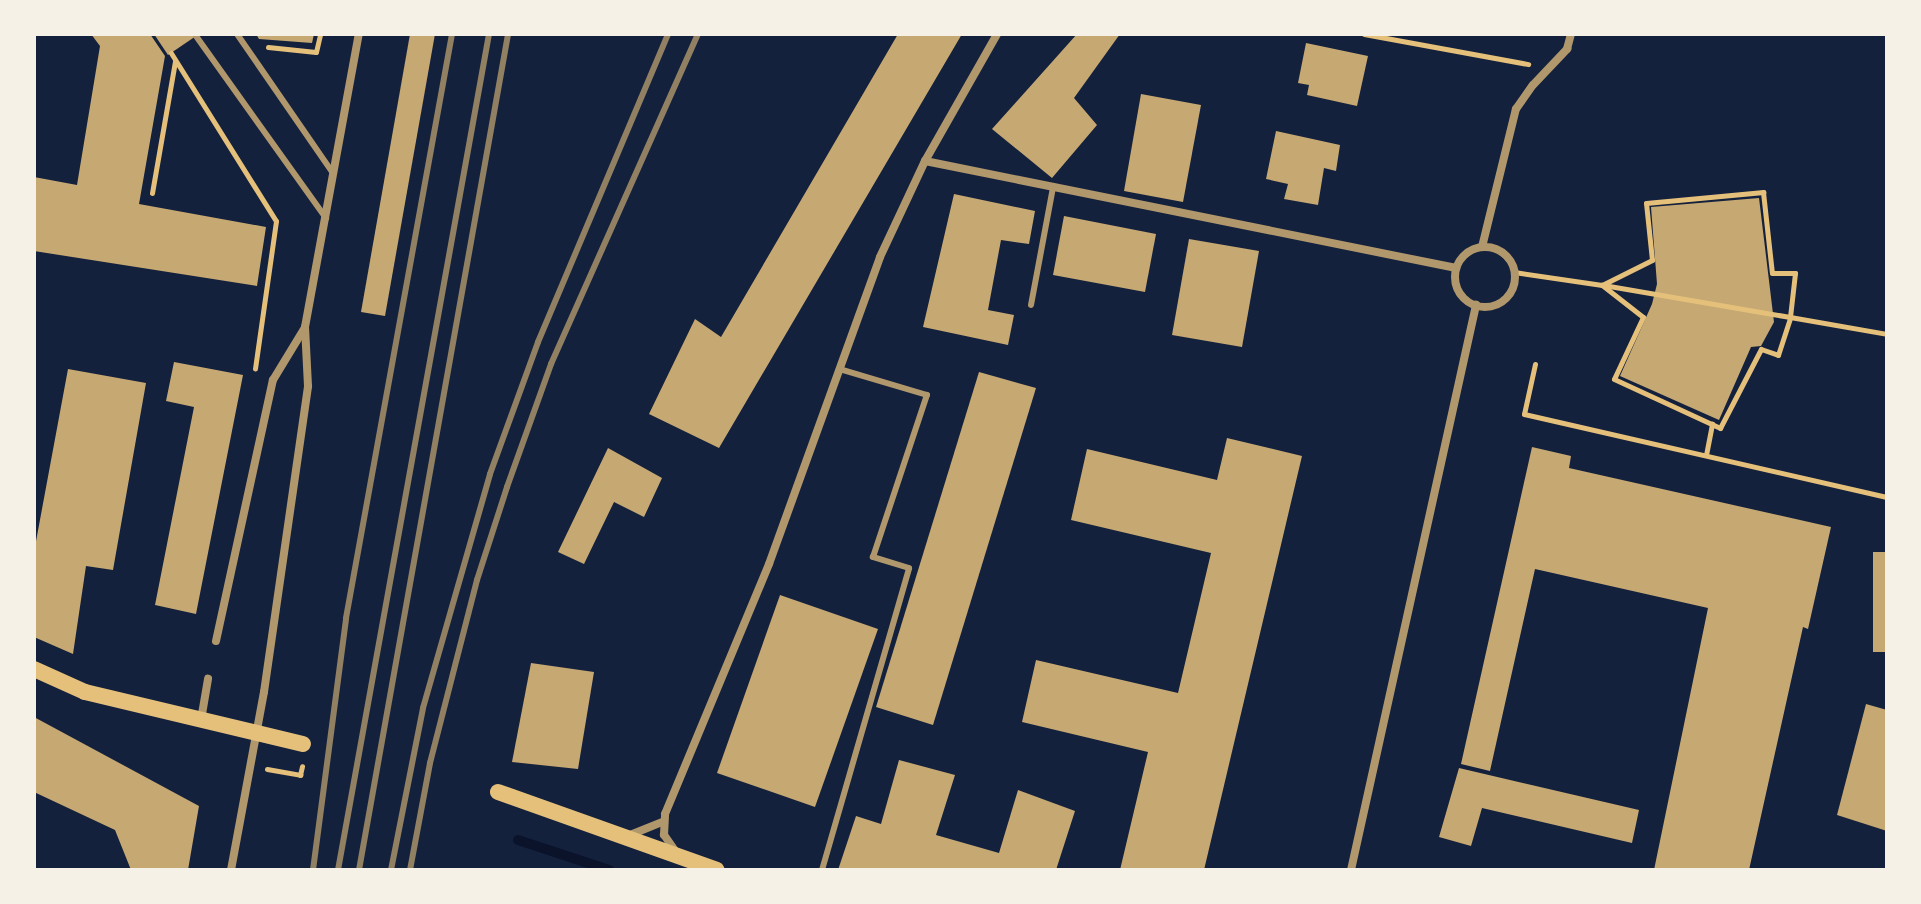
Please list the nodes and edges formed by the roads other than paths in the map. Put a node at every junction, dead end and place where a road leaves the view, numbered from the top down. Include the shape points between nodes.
1 (237, 34) edge
2 (359, 34) edge
3 (997, 34) edge
4 (1571, 34) edge
5 (196, 36) edge
6 (925, 161) junction
7 (333, 173) junction
8 (1053, 188) junction
9 (326, 218) junction
10 (1482, 247) junction
11 (1456, 268) junction
12 (1031, 305) dead end
13 (1476, 305) junction
14 (305, 327) junction
15 (840, 369) junction
16 (216, 641) dead end
17 (34, 669) edge
18 (208, 679) dead end
19 (201, 720) junction
20 (303, 744) dead end
21 (498, 792) dead end
22 (663, 822) junction
23 (605, 829) junction
24 (709, 868) edge
25 (231, 870) edge
26 (822, 870) edge
27 (1351, 870) edge

1 - 7 lane
2 - 7 street
3 - 6 street
4 - 10 street via 1567,49 1516,109
5 - 9 lane
6 - 8 street
6 - 15 street via 880,257
7 - 9 street
8 - 11 street
8 - 12 lane
9 - 14 street
10 - 11 street via 1471,250
10 - 13 street via 1503,253 1514,283 1502,301
11 - 13 street via 1460,293
13 - 27 street
14 - 16 street via 273,380
14 - 25 street via 308,386 264,692
15 - 22 street via 769,564
15 - 26 lane via 927,395 873,557 909,568
17 - 19 main road via 85,692
18 - 19 street
19 - 20 main road
21 - 23 main road
22 - 23 street via 635,834
22 - 24 street via 668,843
23 - 24 main road

